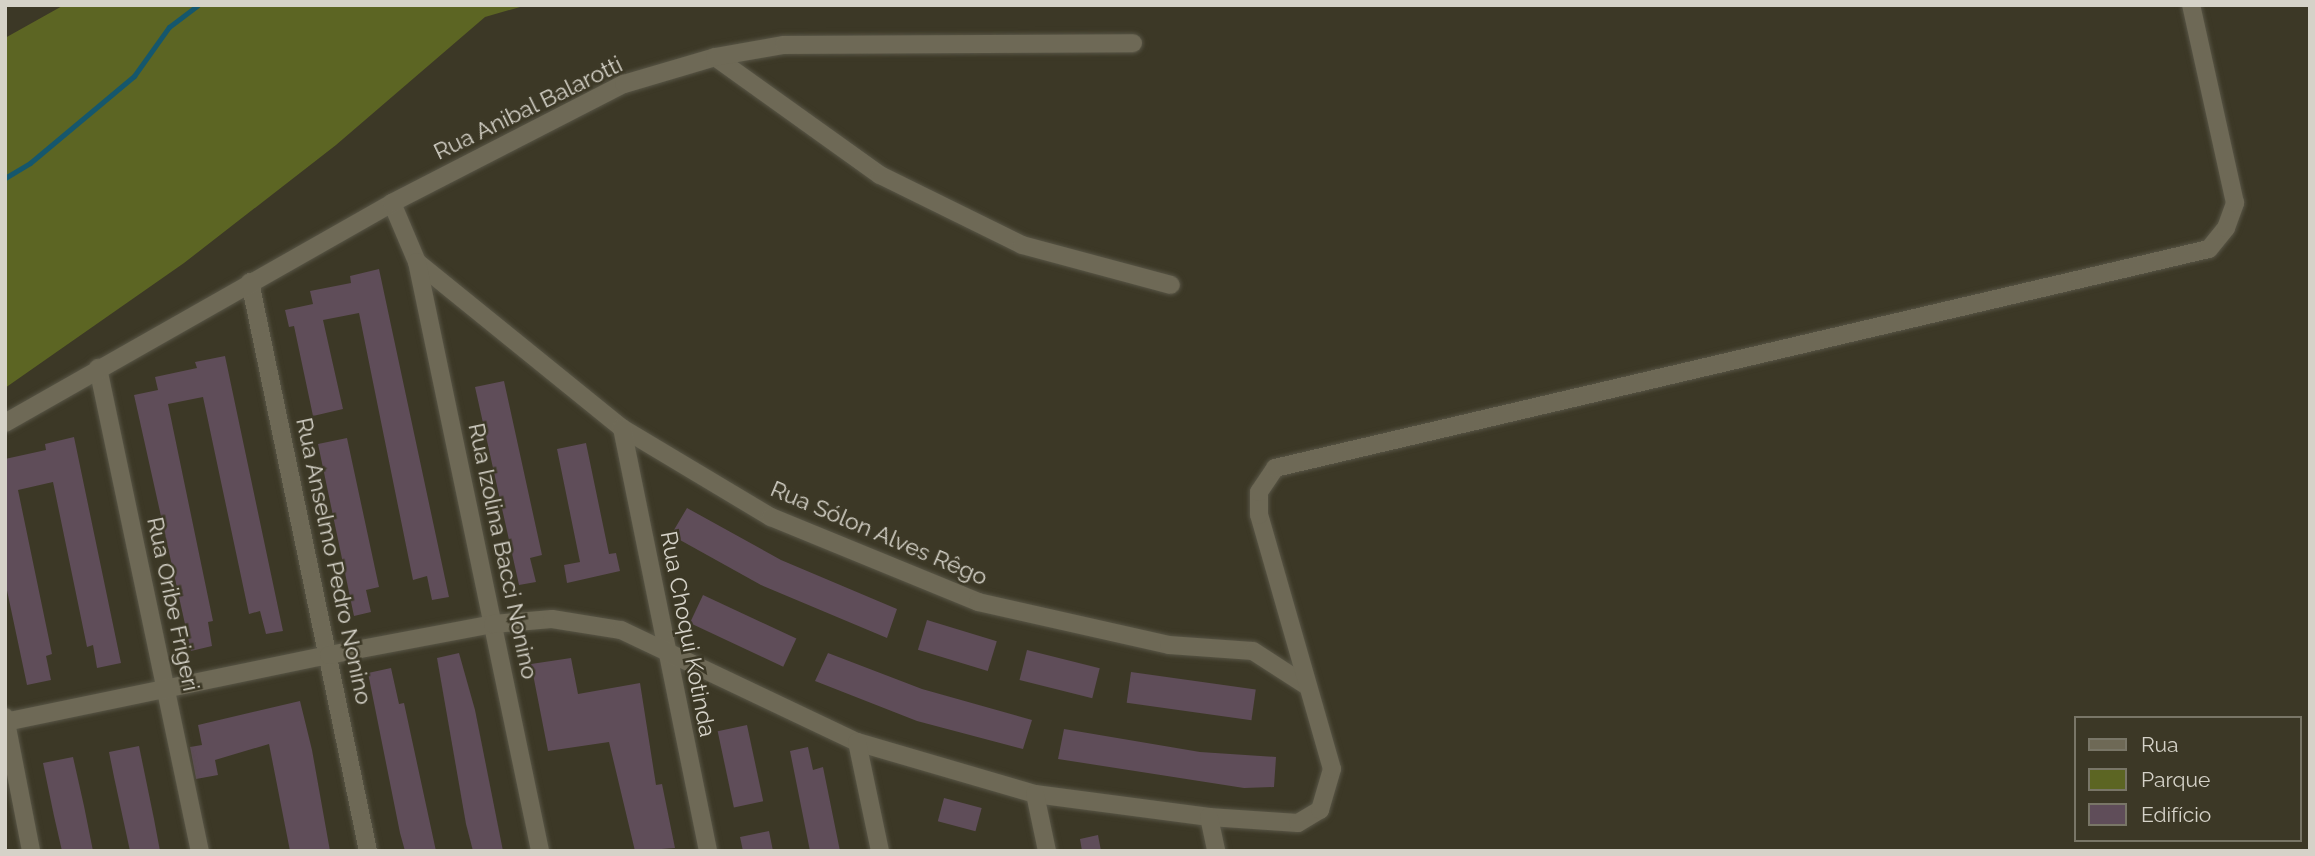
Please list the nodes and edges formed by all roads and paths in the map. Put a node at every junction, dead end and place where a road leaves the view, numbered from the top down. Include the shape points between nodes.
1 (2191, 5) edge
2 (1133, 43) dead end
3 (715, 57) junction
4 (392, 203) junction
5 (417, 262) junction
6 (250, 282) junction
7 (1171, 285) dead end
8 (98, 368) junction
9 (5, 424) edge
10 (622, 428) junction
11 (493, 624) junction
12 (665, 649) junction
13 (329, 655) junction
14 (1304, 684) junction
15 (167, 691) junction
16 (6, 721) edge
17 (857, 742) junction
18 (1035, 794) junction
19 (1209, 817) junction
20 (31, 851) edge
21 (200, 851) edge
22 (368, 851) edge
23 (540, 851) edge
24 (708, 851) edge
25 (880, 851) edge
26 (1047, 851) edge
27 (1216, 851) edge

1 - 14 street via 2235,203 2227,228 2209,249 1275,468 1259,492 1259,515
2 - 3 street, Rua Anibal Balarotti via 784,45
3 - 4 street, Rua Anibal Balarotti via 624,84
3 - 7 street via 880,175 1022,245
4 - 5 street, Rua Sólon Alves Rêgo
4 - 6 street, Rua Anibal Balarotti
5 - 10 street, Rua Sólon Alves Rêgo
5 - 11 street, Rua Izolina Bacci Nonino
6 - 8 street, Rua Anibal Balarotti
6 - 13 street, Rua Anselmo Pedro Nonino
8 - 9 street, Rua Anibal Balarotti
8 - 15 street, Rua Oribe Frigeri
10 - 12 street, Rua Choqui Kotinda
10 - 14 street, Rua Sólon Alves Rêgo via 771,517 978,602 1169,645 1253,651
11 - 12 street via 551,619 621,630
11 - 13 street
11 - 23 street, Rua Izolina Bacci Nonino
12 - 17 street
12 - 24 street, Rua Choqui Kotinda
13 - 15 street
13 - 22 street, Rua Anselmo Pedro Nonino
14 - 19 street via 1332,769 1320,810 1298,823
15 - 16 street
15 - 21 street, Rua Oribe Frigeri
16 - 20 street
17 - 18 street
17 - 25 street
18 - 19 street
18 - 26 street
19 - 27 street

